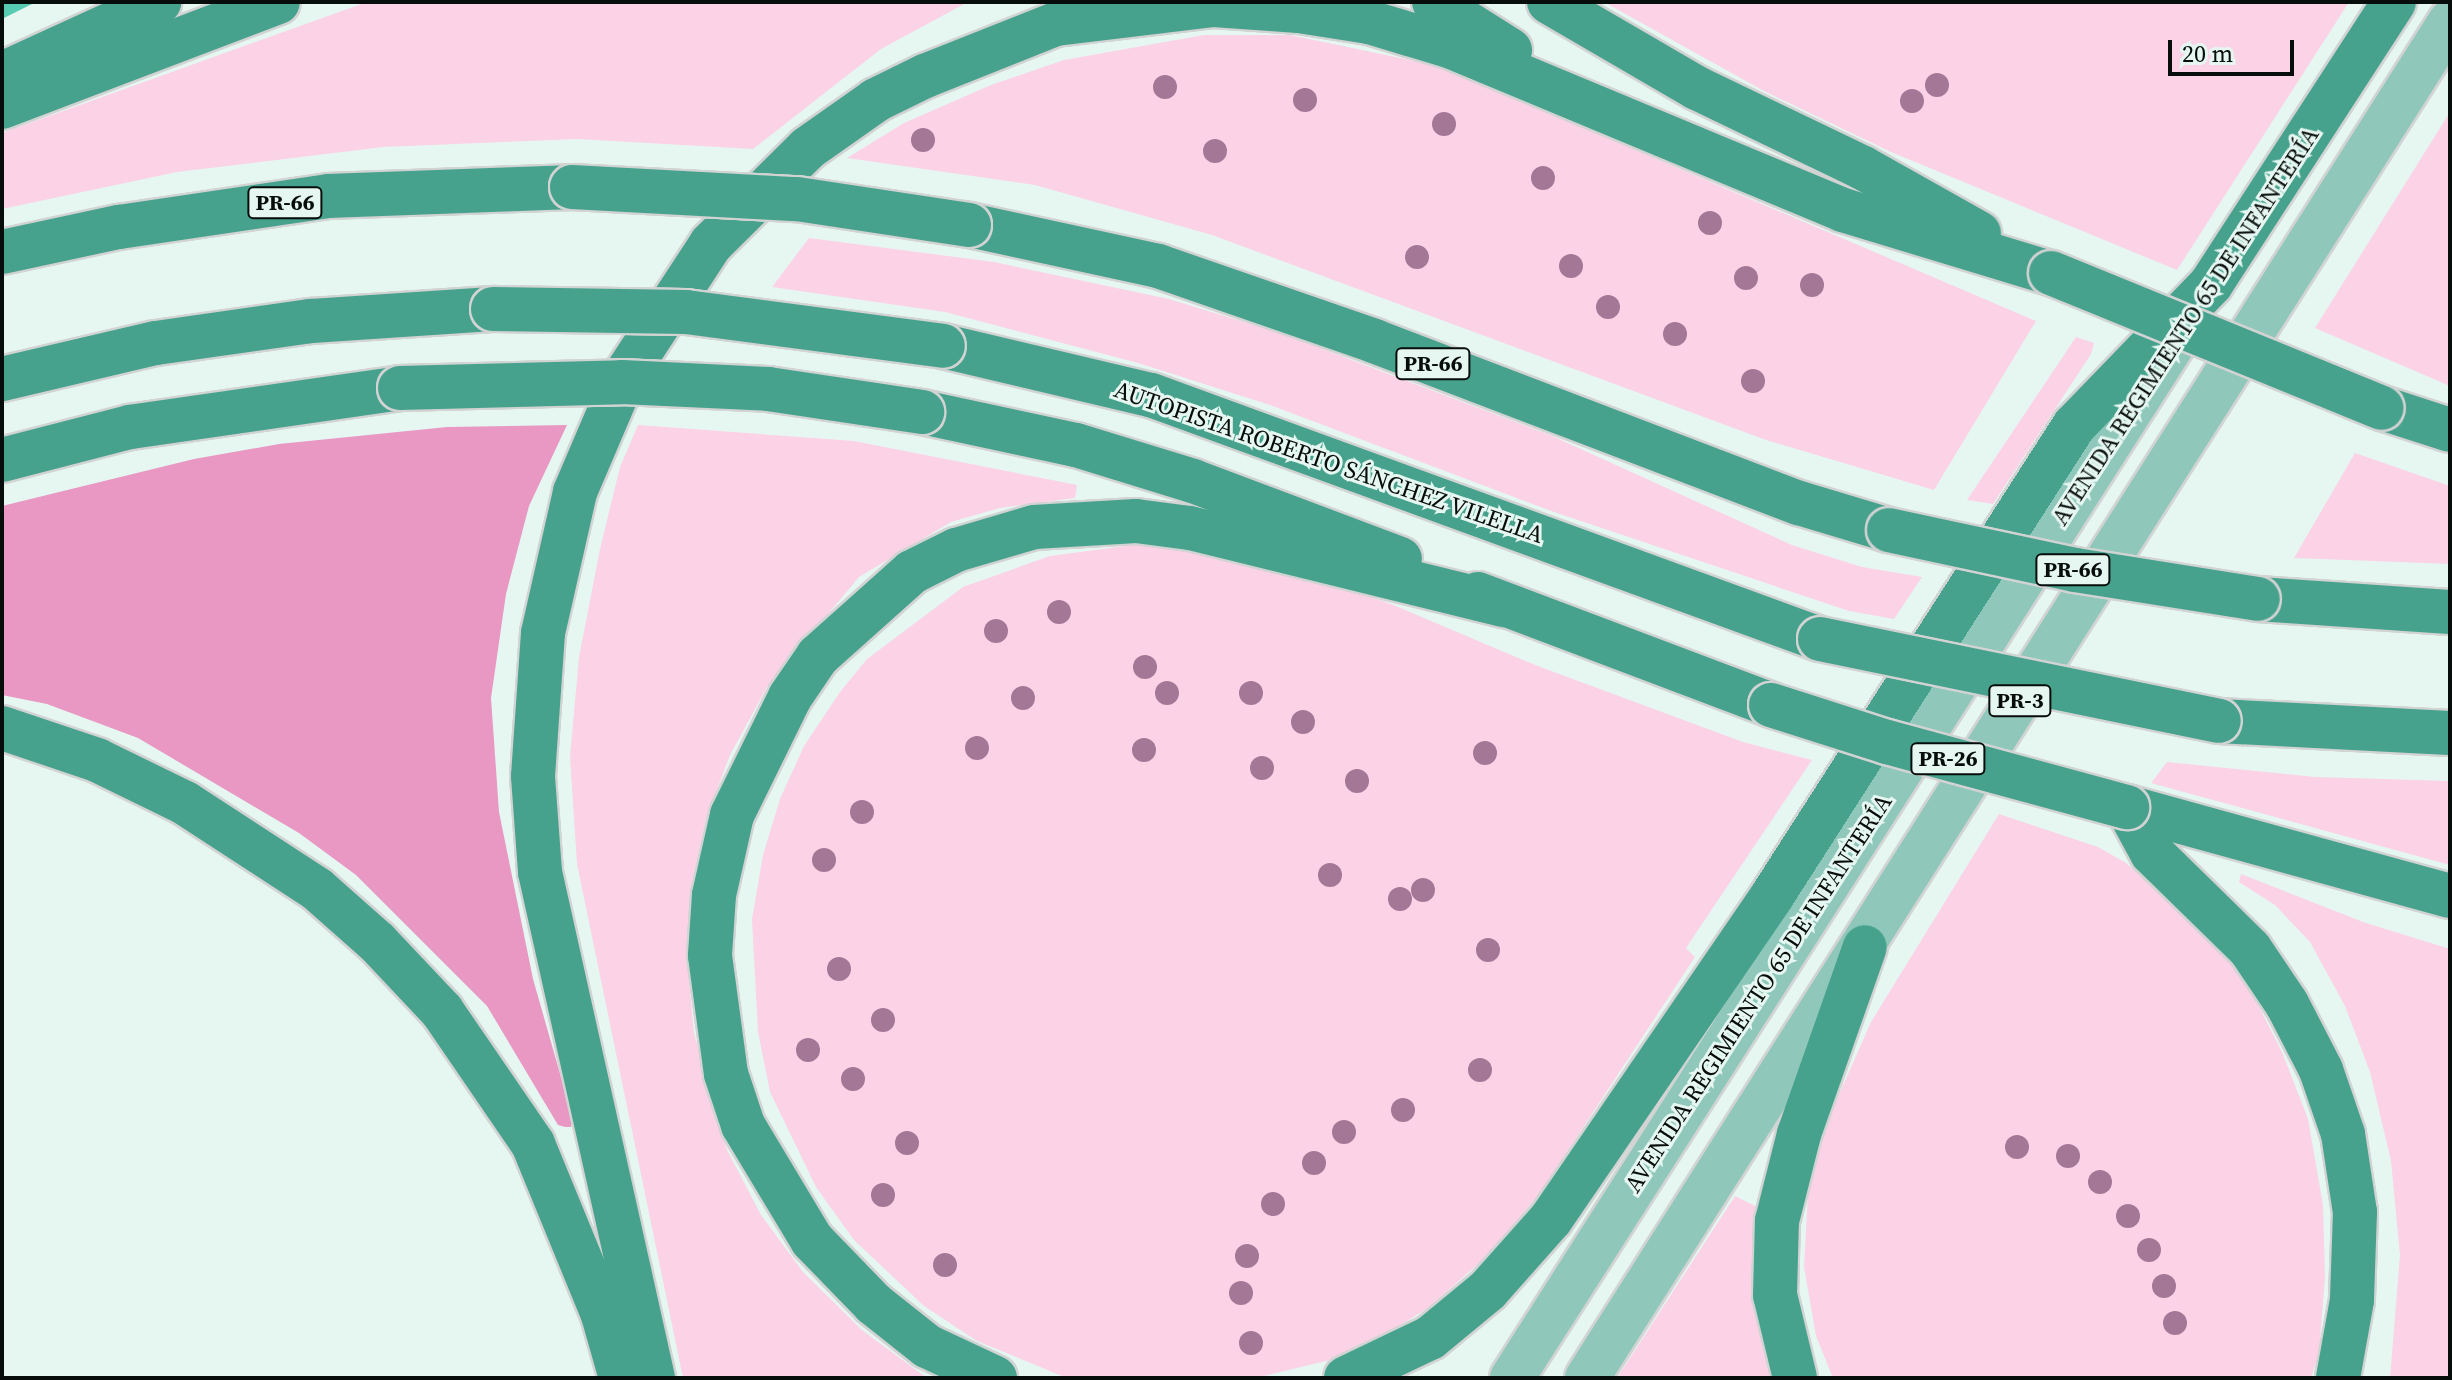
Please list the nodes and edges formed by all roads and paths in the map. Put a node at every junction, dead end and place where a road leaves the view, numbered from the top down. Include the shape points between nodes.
1 (159, 2) edge
2 (278, 2) edge
3 (1434, 2) edge
4 (1549, 2) edge
5 (2394, 2) edge
6 (2450, 22) edge
7 (2, 74) edge
8 (1573, 96) junction
9 (2, 107) edge
10 (2, 252) edge
11 (2051, 273) junction
12 (2211, 284) junction
13 (2, 379) edge
14 (2450, 430) edge
15 (2, 460) edge
16 (1504, 605) junction
17 (2450, 612) edge
18 (2, 728) edge
19 (2450, 733) edge
20 (2127, 807) junction
21 (2450, 896) edge
22 (1865, 947) junction
23 (621, 1378) edge
24 (653, 1378) edge
25 (995, 1378) edge
26 (1346, 1378) edge
27 (1512, 1378) edge
28 (1587, 1378) edge
29 (1795, 1378) edge
30 (2338, 1378) edge

1 - 7 highway
2 - 9 highway
3 - 8 highway
4 - 11 highway via 1697,88 1863,168
5 - 12 highway, AVENIDA REGIMIENTO 65 DE INFANTERÍA / PR-3
6 - 22 main road, PR-3
8 - 11 highway via 1843,210
8 - 24 highway via 1449,46 1369,22 1299,11 1214,5 1056,24 985,48 876,100 808,148 711,244 624,377 597,432 575,492 549,604 535,716 540,872
10 - 17 highway, PR-66, bridge via 119,227 329,196 572,187 797,199 969,225 1158,266 1374,341 1799,503 1889,530 2075,570 2258,599
11 - 14 highway, bridge via 2382,408
12 - 26 highway via 2074,426 1772,896 1551,1219 1488,1290 1430,1338
12 - 27 main road, AVENIDA REGIMIENTO 65 DE INFANTERÍA / PR-3
13 - 19 highway, AUTOPISTA ROBERTO SÁNCHEZ VILELLA, bridge via 156,343 265,327 493,309 686,312 943,346 1165,400 1820,639 2219,721
15 - 16 highway, bridge via 130,427 400,388 622,382 768,389 922,412 1076,445 1344,534
16 - 20 highway, PR-26, bridge via 1771,705
16 - 25 highway via 1190,528 1136,521 1059,524 956,550 912,572 818,656 790,697 732,815 714,895 710,955 726,1074 764,1165 812,1240 874,1304 927,1346
18 - 23 highway via 97,760 185,803 305,881 377,942 442,1011 533,1144 603,1315
20 - 21 highway, PR-26
20 - 30 highway via 2152,853 2250,949 2287,1004 2321,1070 2343,1134 2355,1212 2352,1300
22 - 28 main road, PR-3
22 - 29 highway via 1799,1134 1777,1221 1775,1295

